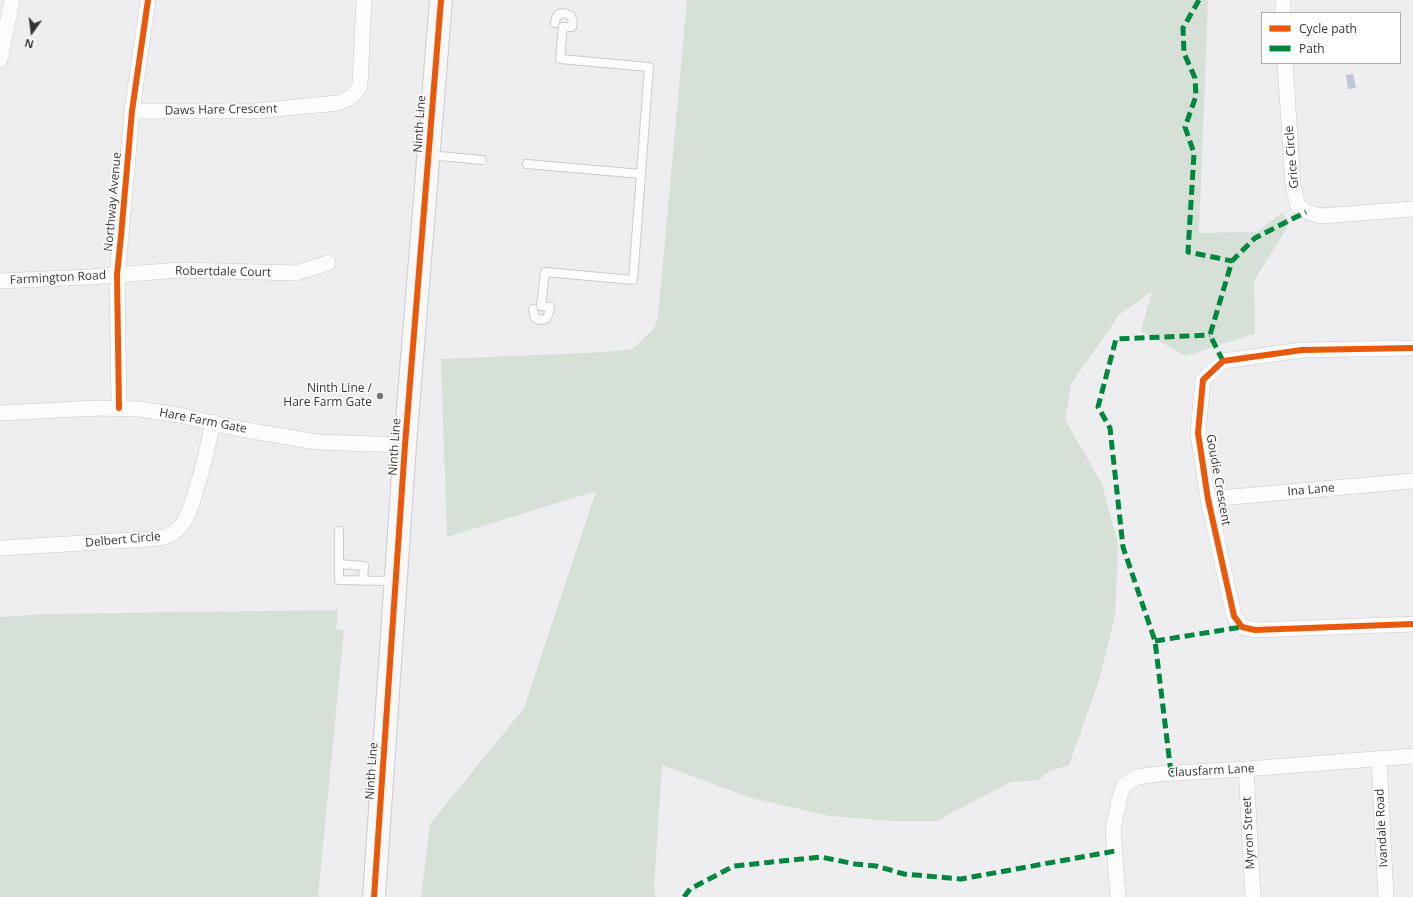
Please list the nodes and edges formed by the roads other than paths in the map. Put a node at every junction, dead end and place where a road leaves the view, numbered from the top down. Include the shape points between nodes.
1 (12, 0) edge
2 (148, 0) edge
3 (364, 0) edge
4 (442, 0) edge
5 (1283, 0) edge
6 (1283, 12) edge
7 (559, 25) dead end
8 (0, 60) edge
9 (1285, 64) edge
10 (132, 111) junction
11 (429, 155) junction
12 (482, 160) dead end
13 (526, 164) dead end
14 (641, 174) junction
15 (1413, 209) edge
16 (328, 263) dead end
17 (117, 275) junction
18 (0, 281) edge
19 (537, 306) dead end
20 (1413, 348) edge
21 (119, 408) junction
22 (0, 413) edge
23 (213, 422) junction
24 (405, 445) junction
25 (1413, 481) edge
26 (1208, 499) junction
27 (339, 531) dead end
28 (0, 548) edge
29 (339, 564) junction
30 (363, 581) junction
31 (397, 581) junction
32 (1413, 624) edge
33 (1413, 756) edge
34 (1379, 759) junction
35 (1246, 769) junction
36 (374, 897) edge
37 (1118, 897) edge
38 (1253, 897) edge
39 (1386, 897) edge

1 - 8 street
2 - 10 street, Northway Avenue
3 - 10 street, Daws Hare Crescent via 360,85 353,96 338,103 256,111
4 - 11 main road, Ninth Line
5 - 6 street
7 - 14 lane via 560,59 649,67
9 - 15 street, Grice Circle via 1293,185 1298,206 1306,212 1321,216
10 - 17 street, Northway Avenue
11 - 12 lane
11 - 24 main road, Ninth Line
13 - 14 lane
14 - 19 lane via 633,280 545,272
16 - 17 street, Robertdale Court via 296,273 179,270
17 - 18 street, Farmington Road
17 - 21 street, Northway Avenue
20 - 26 street, Goudie Crescent via 1302,350 1224,361 1203,380 1198,433
21 - 22 street, Hare Farm Gate
21 - 23 street, Hare Farm Gate
23 - 24 street, Hare Farm Gate via 318,442
23 - 28 street, Delbert Circle via 192,504 184,522 173,533 149,539
24 - 31 main road, Ninth Line
25 - 26 street, Ina Lane
26 - 32 street, Goudie Crescent via 1234,616 1242,627 1255,630
27 - 29 lane
29 - 30 lane via 339,580
29 - 30 lane via 364,566
30 - 31 lane
31 - 36 main road, Ninth Line
33 - 34 street, Clausfarm Lane
34 - 35 street, Clausfarm Lane
34 - 39 street, Ivandale Road
35 - 37 street, Clausfarm Lane via 1158,774 1137,777 1124,785 1113,830
35 - 38 street, Myron Street

